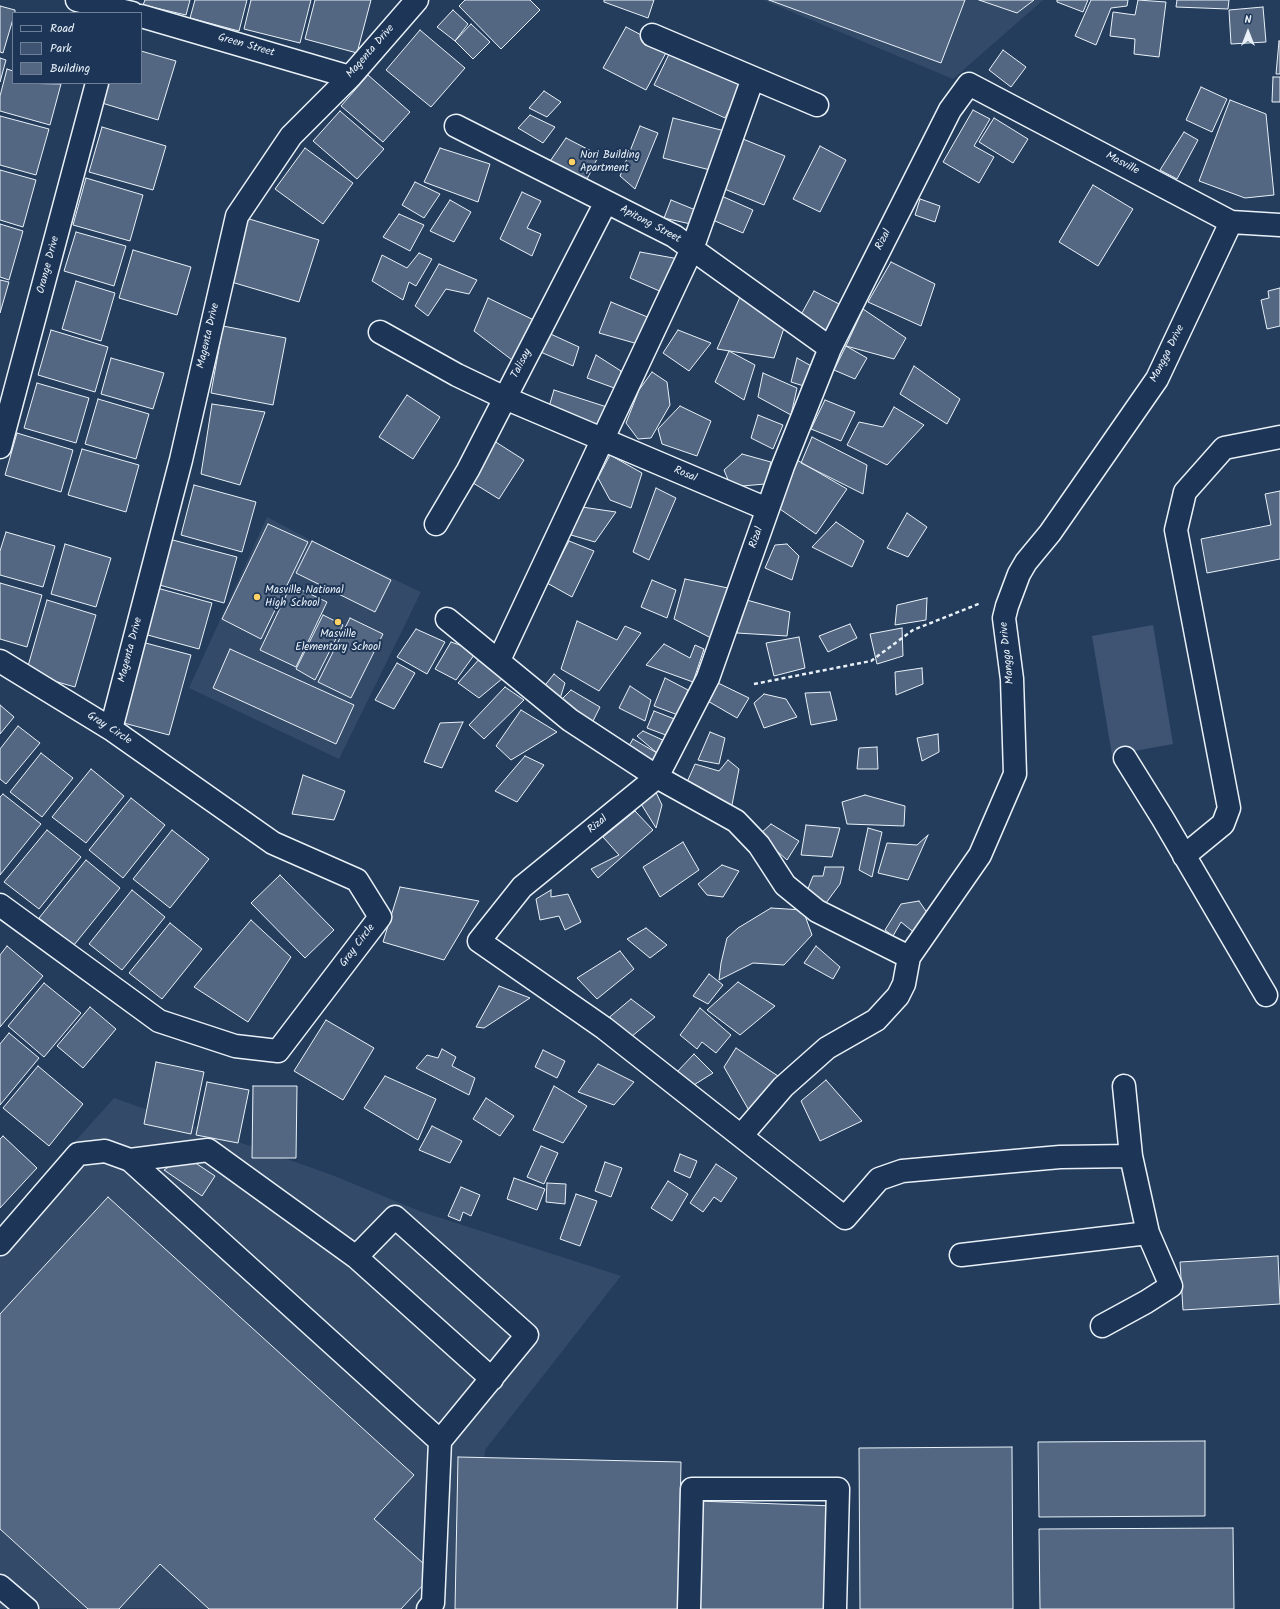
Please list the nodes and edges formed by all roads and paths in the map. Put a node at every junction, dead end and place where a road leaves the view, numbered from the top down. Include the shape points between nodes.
1 (77, 0) edge
2 (417, 0) edge
3 (122, 12) edge
4 (142, 16) edge
5 (652, 35) dead end
6 (350, 76) junction
7 (754, 78) junction
8 (97, 84) edge
9 (970, 84) joint
10 (817, 105) dead end
11 (456, 126) dead end
12 (606, 202) junction
13 (1231, 222) junction
14 (1280, 225) edge
15 (692, 249) junction
16 (380, 332) dead end
17 (830, 348) junction
18 (505, 398) junction
19 (1280, 437) edge
20 (603, 441) junction
21 (0, 447) edge
22 (767, 509) junction
23 (436, 524) dead end
24 (1013, 590) junction
25 (446, 619) dead end
26 (498, 660) junction
27 (0, 661) edge
28 (754, 684) dead end
29 (110, 729) junction
30 (1125, 758) dead end
31 (657, 777) junction
32 (1184, 856) junction
33 (0, 905) edge
34 (909, 957) junction
35 (1266, 996) dead end
36 (1124, 1086) dead end
37 (741, 1136) junction
38 (1131, 1156) junction
39 (130, 1160) junction
40 (1148, 1233) junction
41 (0, 1244) edge
42 (961, 1255) dead end
43 (356, 1257) junction
44 (1102, 1326) dead end
45 (492, 1379) junction
46 (440, 1441) junction
47 (0, 1586) edge
48 (27, 1609) edge
49 (428, 1609) edge
50 (689, 1609) edge
51 (835, 1609) edge

1 - 3 street
2 - 6 street, Magenta Drive
4 - 6 street, Green Street
5 - 7 street
6 - 29 street, Magenta Drive via 291,136 237,216 181,460
7 - 10 street
7 - 15 street
8 - 21 street, Orange Drive
9 - 13 street, Masville
9 - 17 street, Rizal via 950,110
11 - 12 street, Apitong Street
12 - 15 street, Apitong Street via 674,236
12 - 18 street, Talisay
13 - 14 street, Masville
13 - 24 street, Mangga Drive via 1157,379 1050,533 1026,562
15 - 17 street, Apitong Street
15 - 20 street
16 - 18 street, Rosal via 457,375
17 - 22 street, Rizal
18 - 20 street, Rosal
18 - 23 street, Talisay via 468,470
19 - 32 street via 1224,448 1185,492 1176,530 1229,808 1223,824
20 - 22 street, Rosal
20 - 26 street
22 - 31 street, Rizal via 708,678
24 - 28 path via 913,630 871,661
24 - 34 street, Mangga Drive via 1004,618 1012,679 1015,774 980,855
25 - 26 street
26 - 31 street via 570,720
27 - 29 street, Gray Circle
29 - 33 street, Gray Circle via 273,843 356,880 380,917 278,1051 235,1046 159,1021
30 - 32 street
31 - 34 street via 736,821 759,845 785,885 817,911
31 - 37 street, Rizal via 522,887 479,941 604,1028
32 - 35 street
34 - 37 street, Mangga Drive via 904,984 898,996 876,1020 827,1048 783,1087
36 - 38 street
37 - 38 street via 845,1218 879,1179 902,1172 1060,1157
38 - 40 street
39 - 41 street via 105,1151 78,1154
39 - 43 street via 208,1150
39 - 46 street
40 - 42 street
40 - 44 street via 1170,1286
43 - 45 street
43 - 45 street via 394,1217 527,1335
45 - 46 street
46 - 49 street via 433,1603
47 - 48 street
50 - 51 street via 692,1489 838,1489

